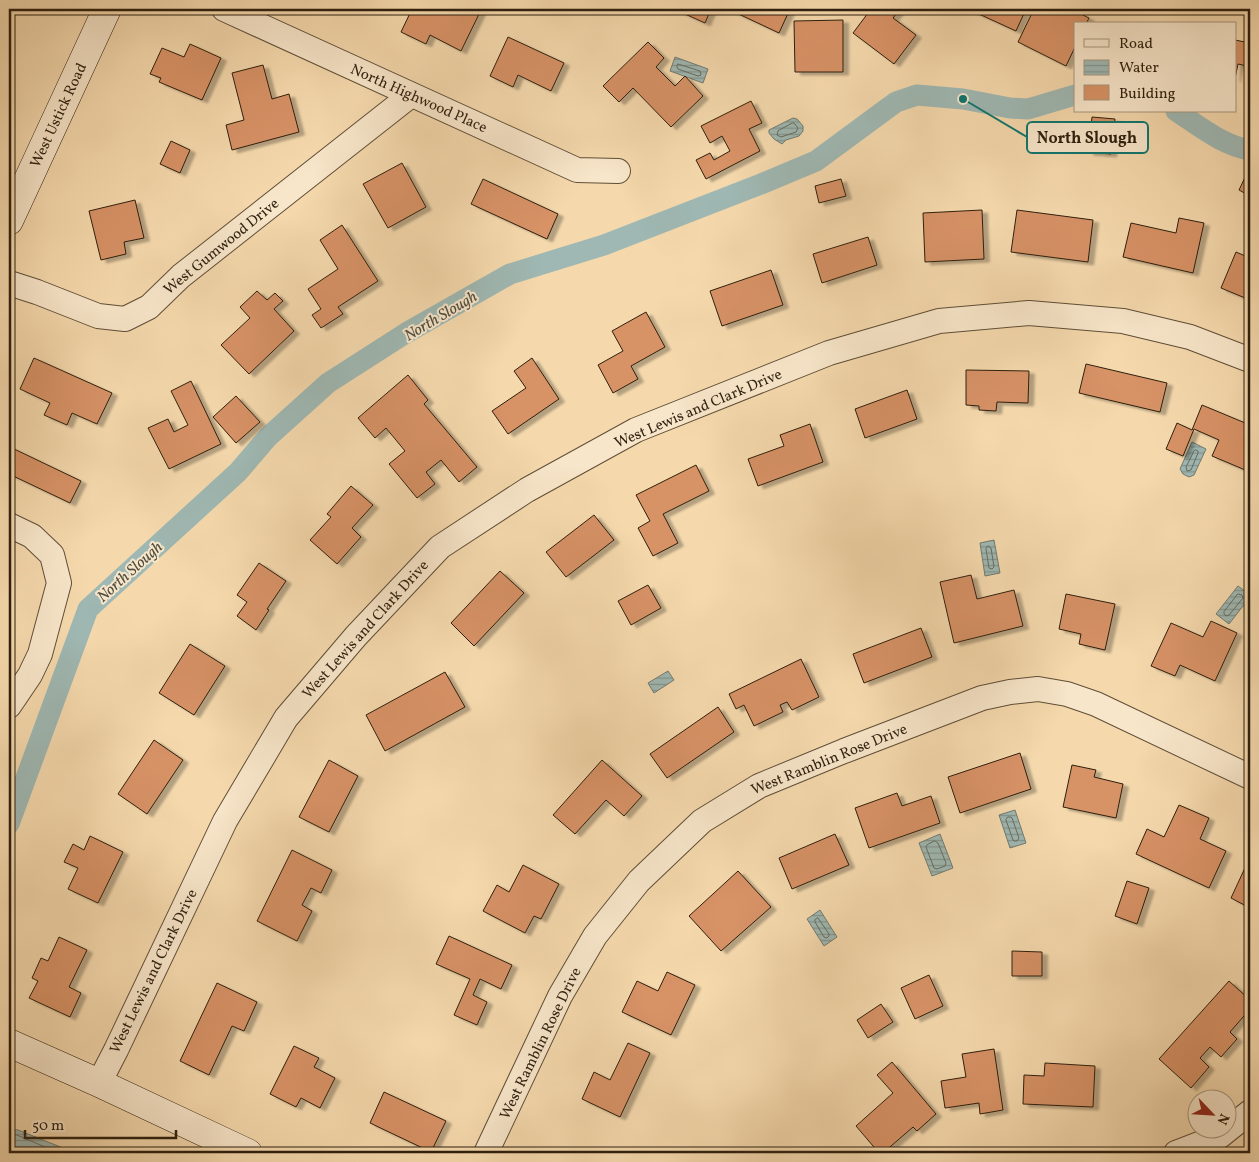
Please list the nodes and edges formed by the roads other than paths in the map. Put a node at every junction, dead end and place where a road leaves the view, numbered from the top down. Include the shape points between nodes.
1 (107, 9) edge
2 (224, 9) edge
3 (412, 95) junction
4 (618, 171) dead end
5 (9, 221) edge
6 (9, 283) edge
7 (1250, 360) edge
8 (9, 525) edge
9 (9, 706) edge
10 (1250, 777) edge
11 (9, 1043) edge
12 (99, 1083) junction
13 (1250, 1112) edge
14 (248, 1153) edge
15 (486, 1153) edge
16 (1176, 1153) edge

1 - 5 main road, West Ustick Road
2 - 3 street, North Highwood Place
3 - 4 street, North Highwood Place via 577,170
3 - 6 street, West Gumwood Drive via 180,276 149,307 125,319 98,316
7 - 12 street, West Lewis and Clark Drive via 1190,338 1123,322 1029,313 938,321 829,354 636,430 527,490 440,547 356,636 286,718 225,821
8 - 9 street via 32,536 52,556 59,583 40,654
10 - 15 street, West Ramblin Rose Drive via 1096,704 1038,689 982,698 759,786 702,821 639,881 595,936 560,996
11 - 12 main road
12 - 14 main road
13 - 16 street via 1220,1136

